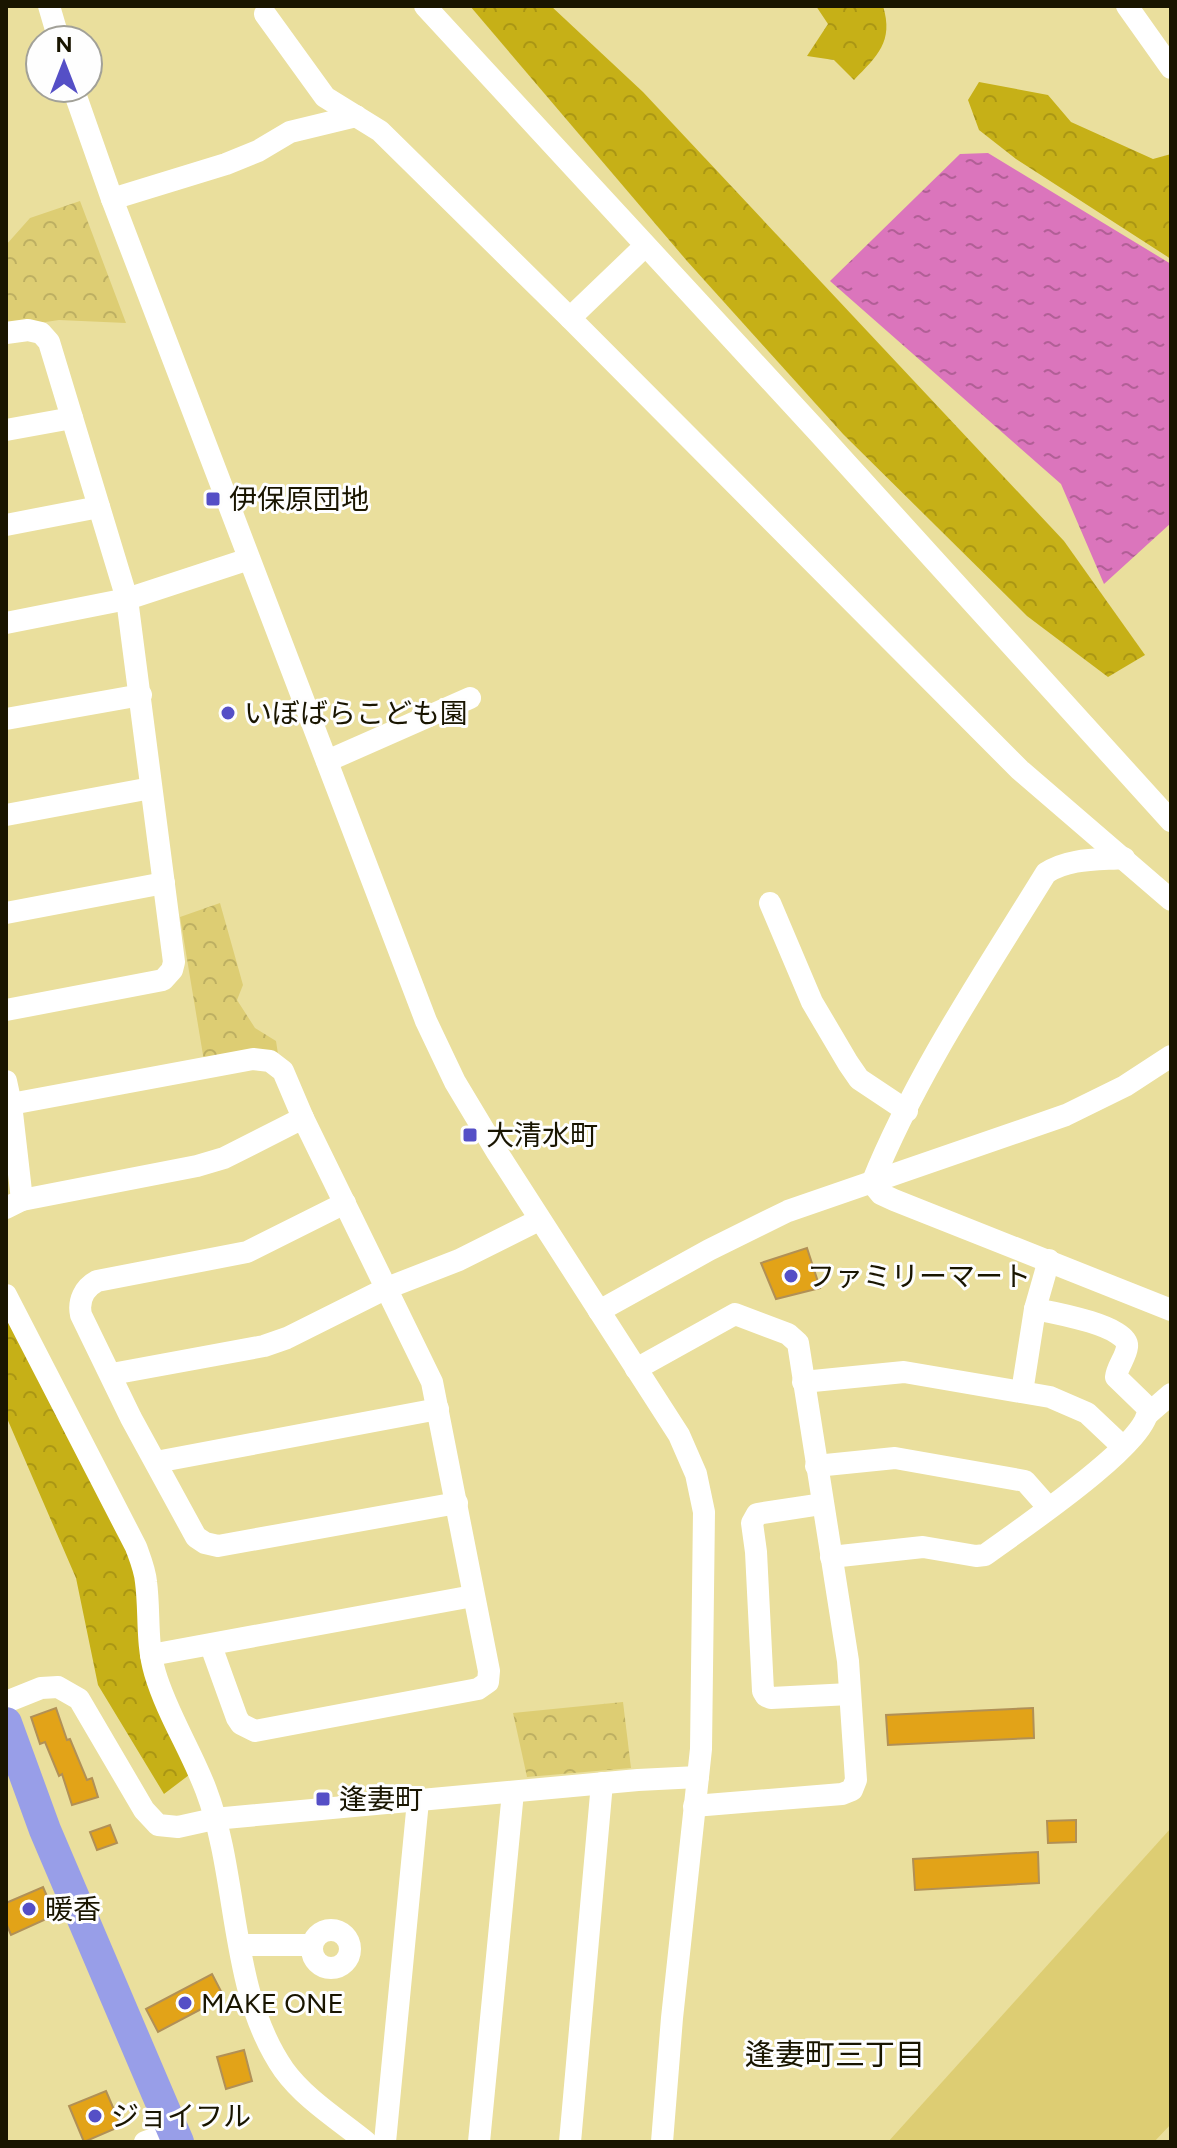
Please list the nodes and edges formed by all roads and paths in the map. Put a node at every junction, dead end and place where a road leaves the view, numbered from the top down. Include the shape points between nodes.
1 (425, 6) edge
2 (1127, 6) edge
3 (265, 14) dead end
4 (1168, 58) edge
5 (79, 104) edge
6 (356, 116) junction
7 (112, 199) junction
8 (645, 246) junction
9 (570, 318) junction
10 (6, 333) edge
11 (72, 418) junction
12 (6, 430) edge
13 (99, 507) junction
14 (6, 525) edge
15 (249, 559) junction
16 (127, 599) junction
17 (6, 623) edge
18 (141, 695) junction
19 (470, 698) dead end
20 (6, 719) edge
21 (327, 761) junction
22 (151, 788) junction
23 (6, 815) edge
24 (1171, 821) edge
25 (1124, 858) junction
26 (164, 883) junction
27 (1171, 900) edge
28 (770, 903) dead end
29 (6, 913) edge
30 (6, 1010) edge
31 (1171, 1056) edge
32 (6, 1081) edge
33 (11, 1104) junction
34 (907, 1111) junction
35 (303, 1118) junction
36 (872, 1183) junction
37 (345, 1203) junction
38 (14, 1204) edge
39 (539, 1220) junction
40 (1049, 1260) junction
41 (387, 1288) junction
42 (6, 1295) edge
43 (1035, 1309) junction
44 (1171, 1310) edge
45 (599, 1311) junction
46 (636, 1369) junction
47 (112, 1374) junction
48 (803, 1382) junction
49 (1022, 1392) junction
50 (1171, 1394) edge
51 (438, 1409) junction
52 (1148, 1414) junction
53 (1123, 1447) junction
54 (156, 1462) junction
55 (816, 1466) junction
56 (457, 1503) junction
57 (822, 1504) junction
58 (1048, 1507) junction
59 (831, 1557) junction
60 (473, 1596) junction
61 (211, 1646) junction
62 (151, 1655) junction
63 (850, 1694) junction
64 (6, 1702) edge
65 (6, 1723) edge
66 (698, 1777) junction
67 (602, 1783) junction
68 (513, 1792) junction
69 (418, 1801) junction
70 (694, 1806) junction
71 (214, 1819) junction
72 (241, 1945) junction
73 (312, 1945) dead end
74 (165, 2139) edge
75 (366, 2142) edge
76 (385, 2142) edge
77 (479, 2142) edge
78 (570, 2142) edge
79 (662, 2142) edge

1 - 8 street
2 - 4 street
3 - 6 street via 325,97
5 - 7 street
6 - 7 street via 290,132 226,164
6 - 9 street via 380,131
7 - 15 street
8 - 9 street
8 - 24 street
9 - 25 street via 1020,770
10 - 11 street via 28,330 49,342
11 - 12 street
11 - 13 street
13 - 14 street
13 - 16 street
15 - 16 street
15 - 21 street
16 - 17 street
16 - 18 street
18 - 20 street
18 - 22 street
19 - 21 street
21 - 39 street via 455,1082
22 - 23 street
22 - 26 street
25 - 27 street
25 - 34 street via 1072,861 1046,873
26 - 29 street
26 - 30 street via 174,962 163,980
28 - 34 street via 812,1002 853,1071
31 - 36 street via 1066,1115
32 - 33 street
33 - 35 street via 253,1059 270,1061 283,1071
33 - 38 street
34 - 36 street
35 - 37 street
35 - 38 street via 224,1158
36 - 40 street via 894,1200
36 - 45 street via 788,1211
37 - 41 street
37 - 47 street via 247,1252 89,1285 81,1315
39 - 41 street
39 - 45 street
40 - 43 street
40 - 44 street
41 - 47 street via 264,1346
41 - 51 street via 432,1382
42 - 62 street via 136,1547 146,1581
43 - 49 street
43 - 52 street via 1077,1317 1126,1339 1116,1377
45 - 46 street
46 - 48 street via 735,1314 793,1337
46 - 66 street via 679,1435 696,1474 704,1512
47 - 54 street
48 - 49 street via 904,1372
48 - 55 street
49 - 53 street via 1087,1413
50 - 52 street
51 - 54 street
51 - 56 street
52 - 53 street
53 - 58 street
54 - 56 street via 196,1537 213,1546
55 - 57 street
55 - 58 street via 895,1458 1025,1481
56 - 60 street
57 - 59 street
57 - 63 street via 753,1517 763,1691 771,1698
58 - 59 street via 985,1555 923,1547
59 - 63 street
60 - 61 street
60 - 61 street via 489,1671 488,1682 478,1689 262,1732 241,1724
61 - 62 street
62 - 71 street
63 - 70 street via 856,1780 852,1790
64 - 71 street via 58,1687 79,1699 158,1825 178,1827
65 - 74 highway
66 - 67 street
66 - 70 street
67 - 68 street
67 - 78 street
68 - 69 street
68 - 77 street
69 - 71 street
69 - 76 street
70 - 79 street
71 - 72 street
72 - 73 street
72 - 75 street via 252,2001 285,2070

